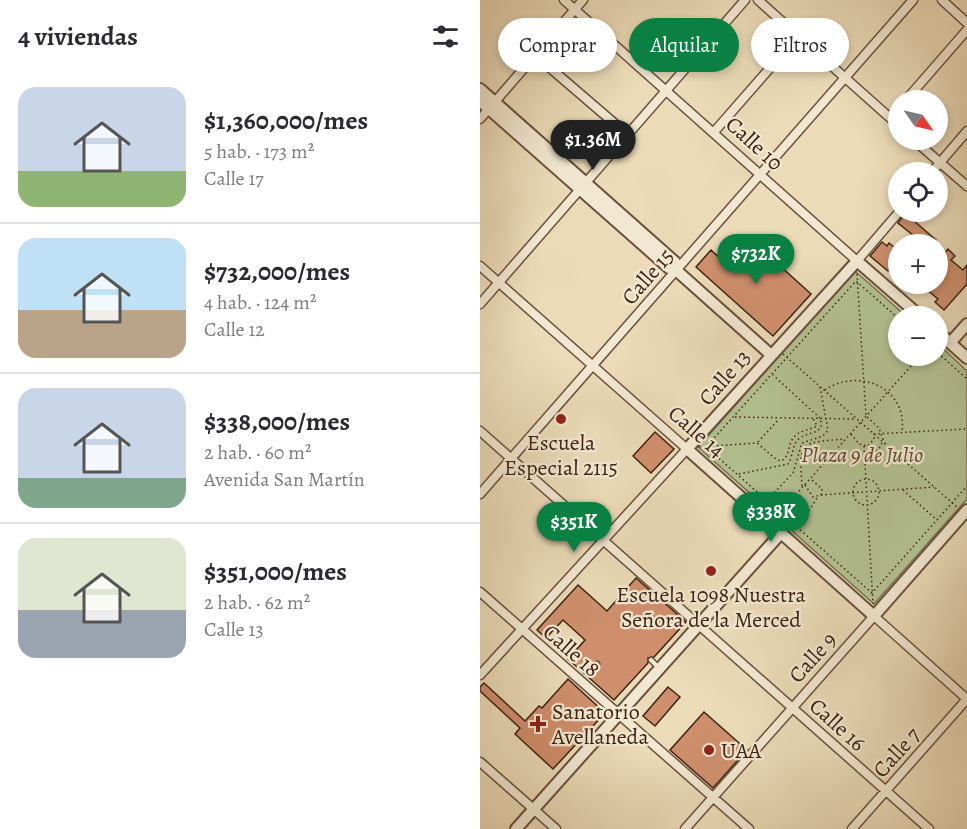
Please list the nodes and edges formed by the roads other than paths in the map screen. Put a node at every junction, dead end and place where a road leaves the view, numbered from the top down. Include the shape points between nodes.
1 (564, 0) edge
2 (583, 0) edge
3 (745, 0) edge
4 (758, 0) edge
5 (913, 0) edge
6 (942, 0) edge
7 (575, 9) junction
8 (567, 18) edge
9 (778, 18) edge
10 (967, 23) edge
11 (967, 30) edge
12 (521, 72) edge
13 (556, 72) edge
14 (766, 72) edge
15 (839, 72) edge
16 (844, 76) junction
17 (480, 89) edge
18 (915, 90) edge
19 (668, 92) junction
20 (480, 100) edge
21 (492, 106) junction
22 (888, 115) edge
23 (480, 119) edge
24 (967, 131) edge
25 (714, 132) junction
26 (628, 135) junction
27 (925, 150) edge
28 (939, 162) edge
29 (941, 162) edge
30 (948, 170) edge
31 (760, 174) junction
32 (582, 186) junction
33 (967, 186) edge
34 (890, 222) edge
35 (857, 261) junction
36 (480, 266) edge
37 (676, 270) junction
38 (499, 283) junction
39 (480, 304) edge
40 (909, 306) edge
41 (967, 324) edge
42 (950, 343) joint
43 (773, 351) junction
44 (967, 358) edge
45 (592, 365) junction
46 (480, 431) edge
47 (687, 449) junction
48 (511, 458) junction
49 (480, 494) edge
50 (964, 517) edge
51 (781, 532) junction
52 (604, 540) junction
53 (480, 592) edge
54 (874, 616) junction
55 (699, 624) junction
56 (522, 629) junction
57 (651, 660) dead end
58 (660, 668) junction
59 (480, 675) edge
60 (967, 699) edge
61 (793, 708) junction
62 (619, 714) junction
63 (480, 762) edge
64 (886, 791) junction
65 (713, 797) junction
66 (534, 809) junction
67 (516, 829) edge
68 (556, 829) edge
69 (685, 829) edge
70 (749, 829) edge
71 (852, 829) edge
72 (929, 829) edge

1 - 7 street, Calle 10
2 - 7 street
3 - 19 street
4 - 9 street
5 - 16 street, Calle 15
6 - 10 street
7 - 8 street
7 - 19 street, Calle 10
11 - 18 street
12 - 21 street
13 - 26 street
14 - 25 street
15 - 16 street
16 - 22 street
16 - 31 street, Calle 15
17 - 21 street
19 - 25 street, Calle 10
19 - 26 street
20 - 21 street
21 - 23 street
21 - 32 street
24 - 29 street
25 - 31 street, Calle 10
26 - 32 street
27 - 28 street
30 - 33 street
31 - 35 street, Calle 10
31 - 37 street, Calle 15
32 - 37 street via 675,262
32 - 38 street
34 - 35 street, Calle 13
35 - 40 street, Calle 10
35 - 43 street, Calle 13
36 - 38 street, Calle 14
37 - 43 street
37 - 45 street, Calle 15
38 - 39 street
38 - 45 street, Calle 14
41 - 42 street
42 - 44 street
43 - 47 street, Calle 13
45 - 47 street, Calle 14
45 - 48 street, Calle 15
46 - 48 street, Calle 16
47 - 51 street, Calle 14
47 - 52 street, Calle 13
48 - 49 street, Calle 15
48 - 52 street, Calle 16
50 - 54 street, Calle 9
51 - 54 street, Calle 14
51 - 55 street
52 - 55 street, Calle 16
52 - 56 street, Calle 13
53 - 56 street, Calle 18
54 - 60 street, Calle 14
54 - 61 street, Calle 9
55 - 58 street
55 - 61 street, Calle 16
56 - 59 street, Calle 13
56 - 62 street, Calle 18 via 585,679
57 - 58 lane
58 - 62 street
60 - 64 street, Calle 7
61 - 64 street, Calle 16
61 - 65 street, Calle 9
62 - 65 street, Calle 18
62 - 66 street
63 - 66 street
64 - 71 street, Calle 7
64 - 72 street, Calle 16
65 - 69 street, Calle 9
65 - 70 street, Calle 18
66 - 67 street
66 - 68 street

